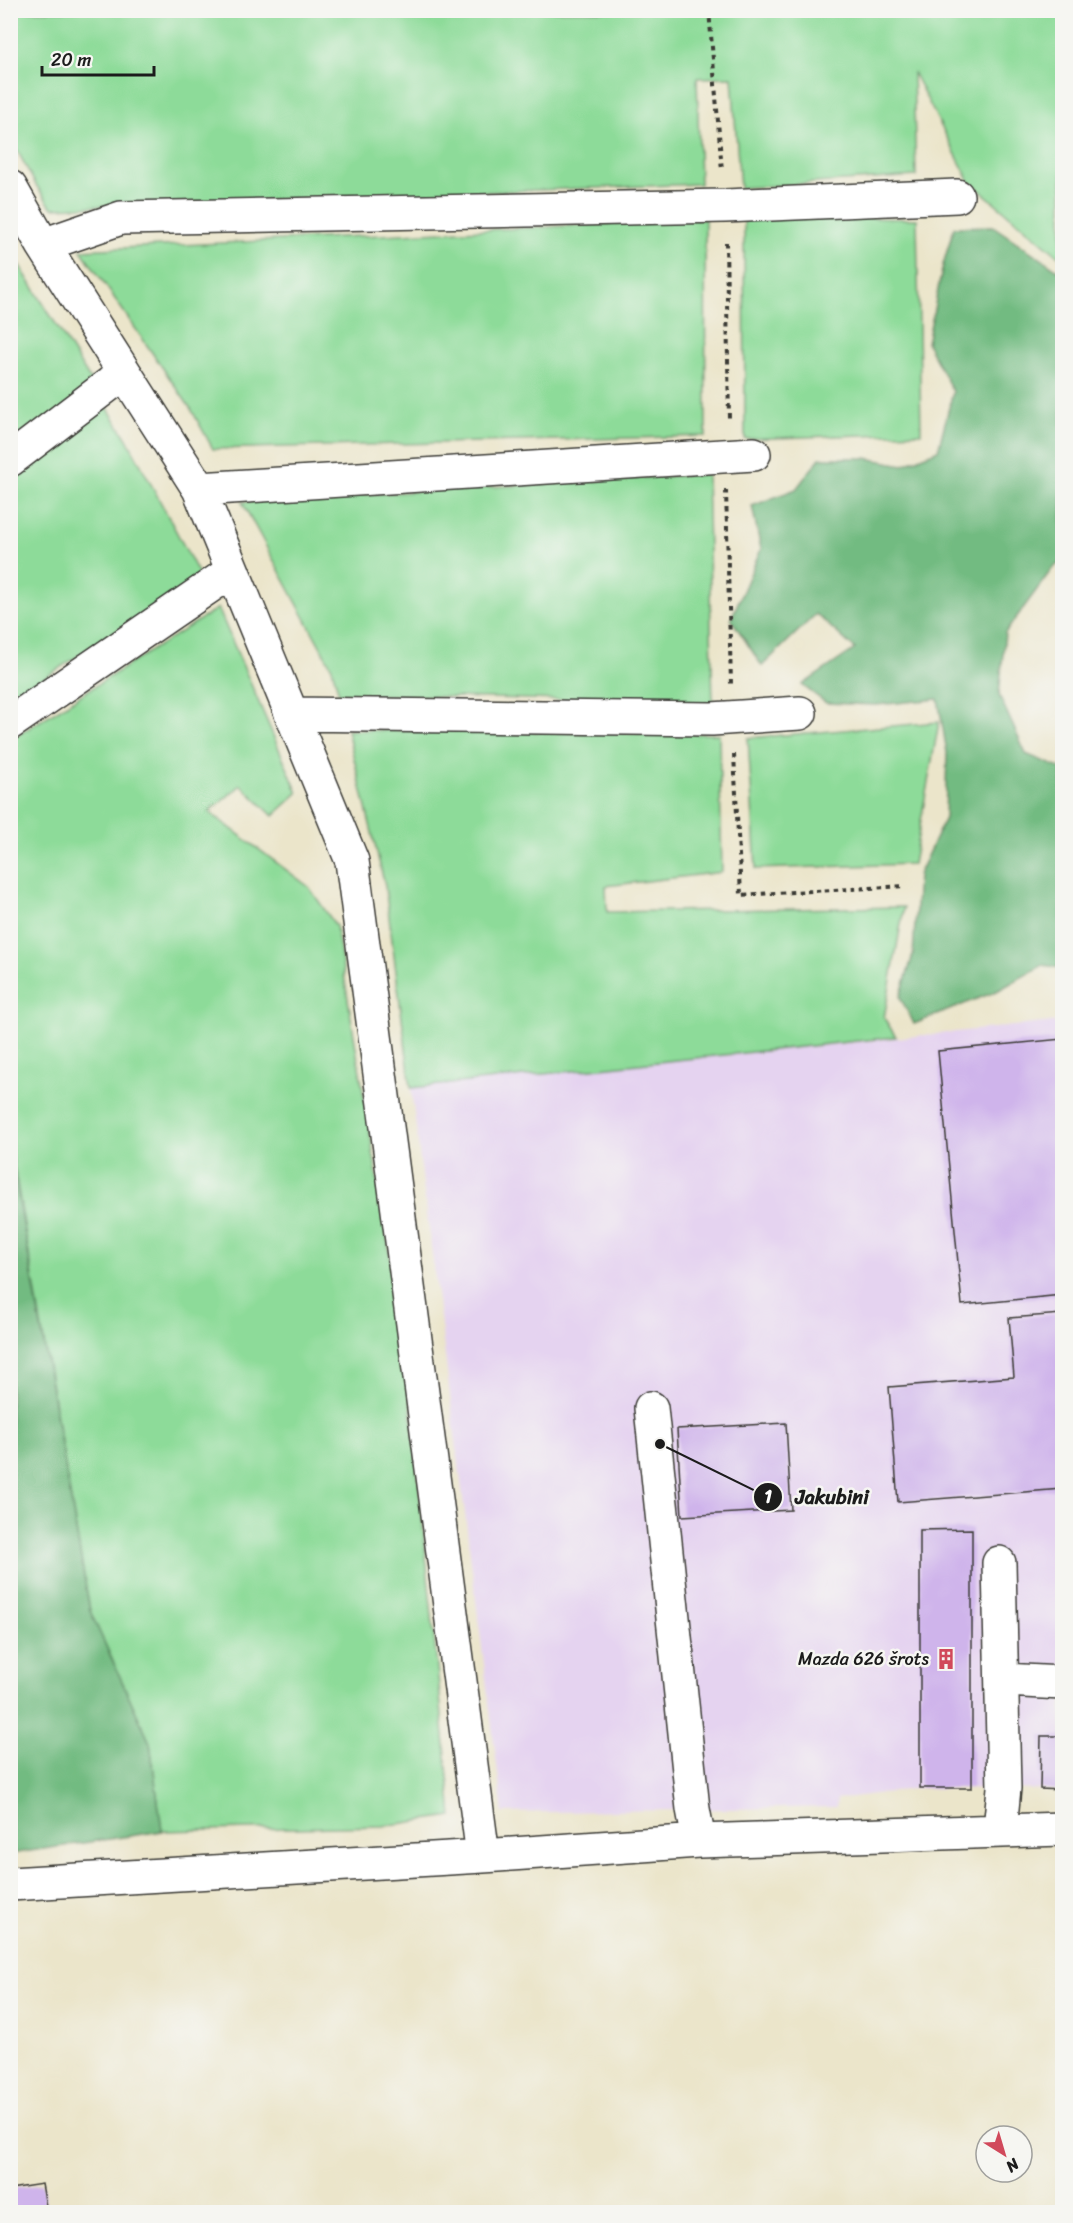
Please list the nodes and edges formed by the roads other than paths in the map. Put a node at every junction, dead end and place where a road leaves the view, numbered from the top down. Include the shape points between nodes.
1 (10, 187) edge
2 (957, 196) dead end
3 (43, 245) junction
4 (124, 373) junction
5 (740, 455) road end
6 (10, 460) edge
7 (199, 489) junction
8 (232, 571) junction
9 (800, 713) dead end
10 (291, 714) junction
11 (10, 723) edge
12 (651, 1408) dead end
13 (999, 1563) dead end
14 (1002, 1680) junction
15 (1062, 1683) edge
16 (1000, 1829) junction
17 (1062, 1829) edge
18 (699, 1841) junction
19 (483, 1856) junction
20 (10, 1884) edge

1 - 3 street
2 - 3 street via 725,206 121,218
3 - 4 street
4 - 6 street
4 - 7 street
5 - 7 street
7 - 8 street
8 - 10 street
8 - 11 street
9 - 10 street via 712,719
10 - 19 street via 352,861
12 - 18 street
13 - 14 street
14 - 15 street
14 - 16 street via 1004,1788
16 - 17 street
16 - 18 street
18 - 19 street
19 - 20 street

